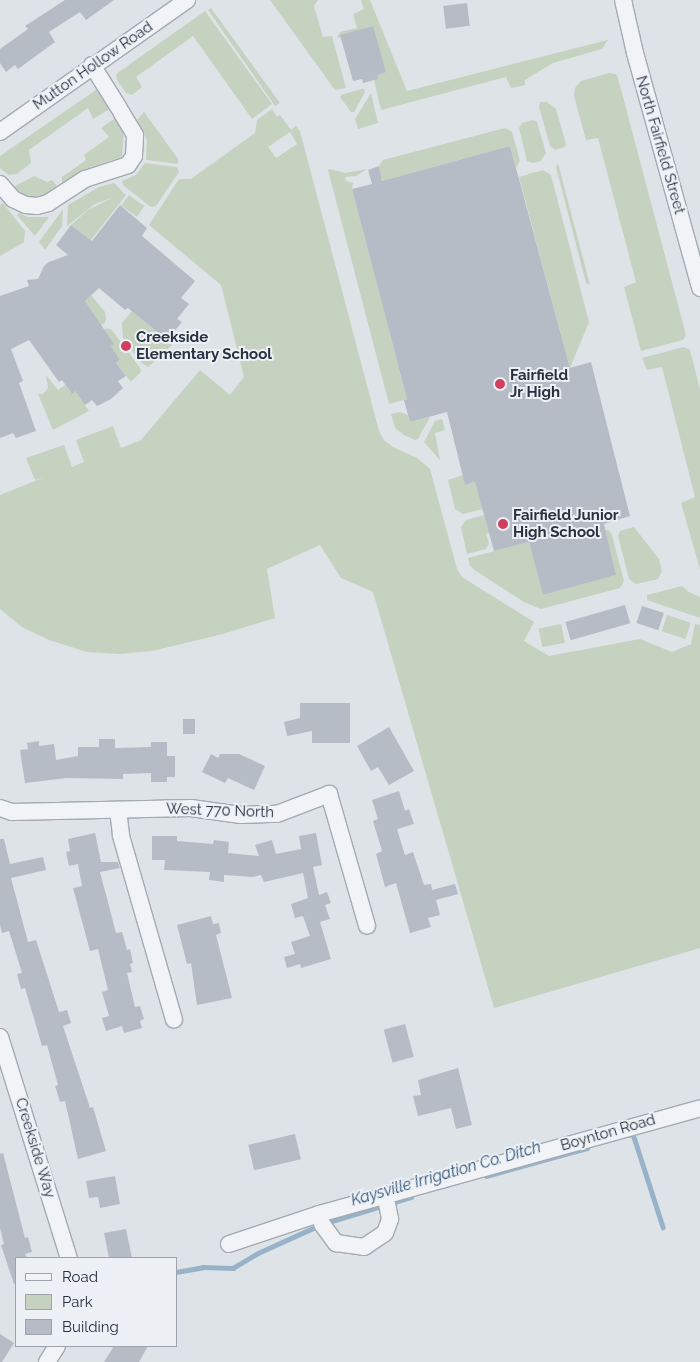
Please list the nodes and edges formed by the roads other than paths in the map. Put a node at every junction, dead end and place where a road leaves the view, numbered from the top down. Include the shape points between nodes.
1 (187, 0) edge
2 (622, 0) edge
3 (92, 65) junction
4 (0, 132) edge
5 (0, 184) edge
6 (700, 288) edge
7 (0, 808) edge
8 (118, 810) junction
9 (367, 926) dead end
10 (174, 1020) dead end
11 (0, 1037) edge
12 (700, 1108) edge
13 (387, 1204) dead end
14 (322, 1224) dead end
15 (229, 1244) dead end
16 (69, 1257) edge
17 (56, 1347) edge
18 (47, 1362) edge

1 - 3 street, Mutton Hollow Road
2 - 6 street, North Fairfield Street
3 - 4 street, Mutton Hollow Road
3 - 5 street via 135,135 134,156 128,165 85,179 48,203 37,206 26,206 12,199
7 - 8 street, West 770 North via 12,812
8 - 9 street, West 770 North via 191,808 241,815 276,814 329,794
8 - 10 street via 121,836
11 - 16 street, Creekside Way
12 - 15 street, Boynton Road via 319,1214
13 - 14 street via 390,1219 385,1233 364,1247 336,1243
17 - 18 street

